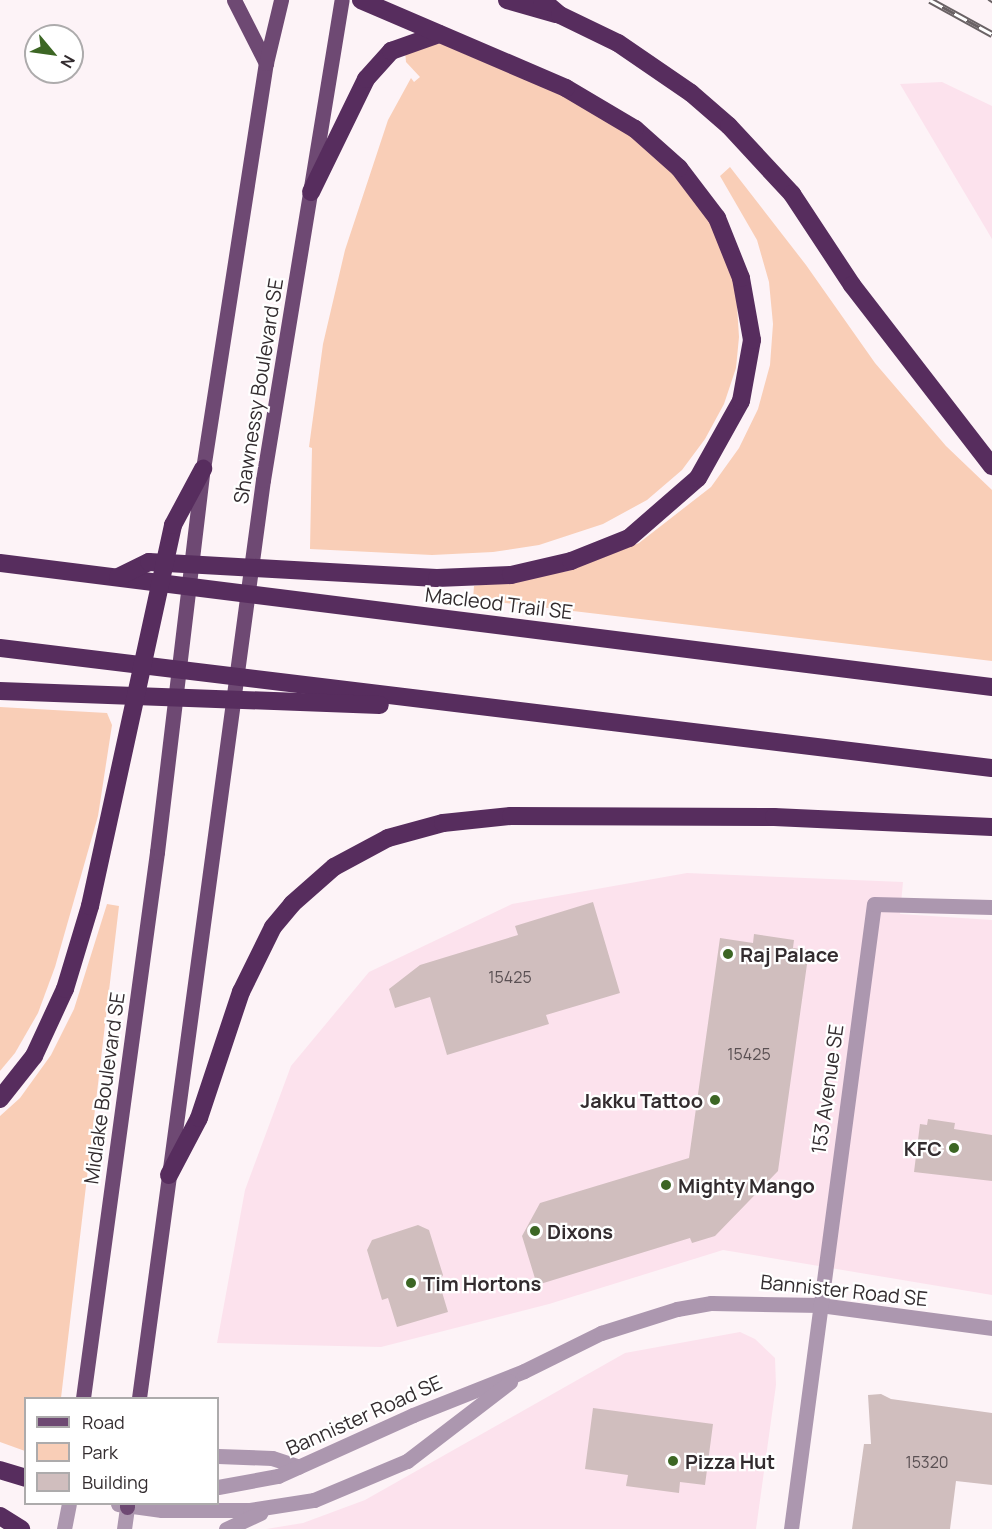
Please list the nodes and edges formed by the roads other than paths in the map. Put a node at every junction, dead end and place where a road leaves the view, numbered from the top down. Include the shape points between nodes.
1 (234, 0) edge
2 (281, 0) edge
3 (342, 0) edge
4 (361, 0) edge
5 (507, 0) edge
6 (542, 0) edge
7 (560, 15) junction
8 (439, 34) junction
9 (266, 63) junction
10 (311, 192) junction
11 (992, 466) edge
12 (203, 469) junction
13 (0, 563) edge
14 (118, 577) junction
15 (0, 648) edge
16 (992, 687) edge
17 (0, 692) edge
18 (487, 707) junction
19 (992, 768) edge
20 (166, 783) joint
21 (992, 827) edge
22 (992, 907) edge
23 (0, 1099) edge
24 (169, 1175) junction
25 (820, 1305) junction
26 (992, 1328) edge
27 (524, 1371) junction
28 (143, 1394) edge
29 (83, 1397) edge
30 (219, 1455) edge
31 (299, 1467) junction
32 (0, 1470) edge
33 (24, 1477) edge
34 (219, 1487) edge
35 (69, 1505) edge
36 (124, 1505) edge
37 (153, 1505) edge
38 (271, 1509) junction
39 (0, 1516) edge
40 (21, 1529) edge
41 (64, 1529) edge
42 (124, 1529) edge
43 (226, 1529) edge
44 (790, 1529) edge

1 - 9 main road
2 - 9 main road, Shawnessy Boulevard SE
3 - 10 main road, Shawnessy Boulevard SE
4 - 8 highway
5 - 7 highway
6 - 7 highway
7 - 11 highway via 618,43 691,93 729,126 792,194 852,285
8 - 10 highway via 391,51 366,79
8 - 14 highway via 566,88 635,129 679,168 717,218 741,278 752,340 741,401 698,478 629,538 571,561 511,575 437,578 149,562
9 - 12 main road, Shawnessy Boulevard SE
10 - 24 main road, Shawnessy Boulevard SE via 263,480
12 - 20 main road, Shawnessy Boulevard SE
12 - 23 highway via 173,525 90,906 65,989 45,1036
13 - 14 highway, Macleod Trail SE
14 - 16 highway, Macleod Trail SE
15 - 18 highway
17 - 18 highway
18 - 19 highway
20 - 29 main road, Midlake Boulevard SE
21 - 24 highway via 774,817 511,816 443,823 388,838 334,867 292,904 273,927 241,992 199,1118
22 - 25 street, 153 Avenue SE via 874,904
24 - 28 main road
25 - 26 street, Bannister Road SE
25 - 27 street, Bannister Road SE via 711,1303 677,1309 601,1333
25 - 44 street, 153 Avenue SE
27 - 31 street, Bannister Road SE via 413,1415
27 - 38 street, Bannister Road SE via 407,1461 346,1490
30 - 31 street via 272,1458
31 - 34 street, Bannister Road SE via 258,1482
32 - 33 highway
35 - 41 street
36 - 42 street
37 - 38 street, Bannister Road SE
38 - 43 street
39 - 40 highway

